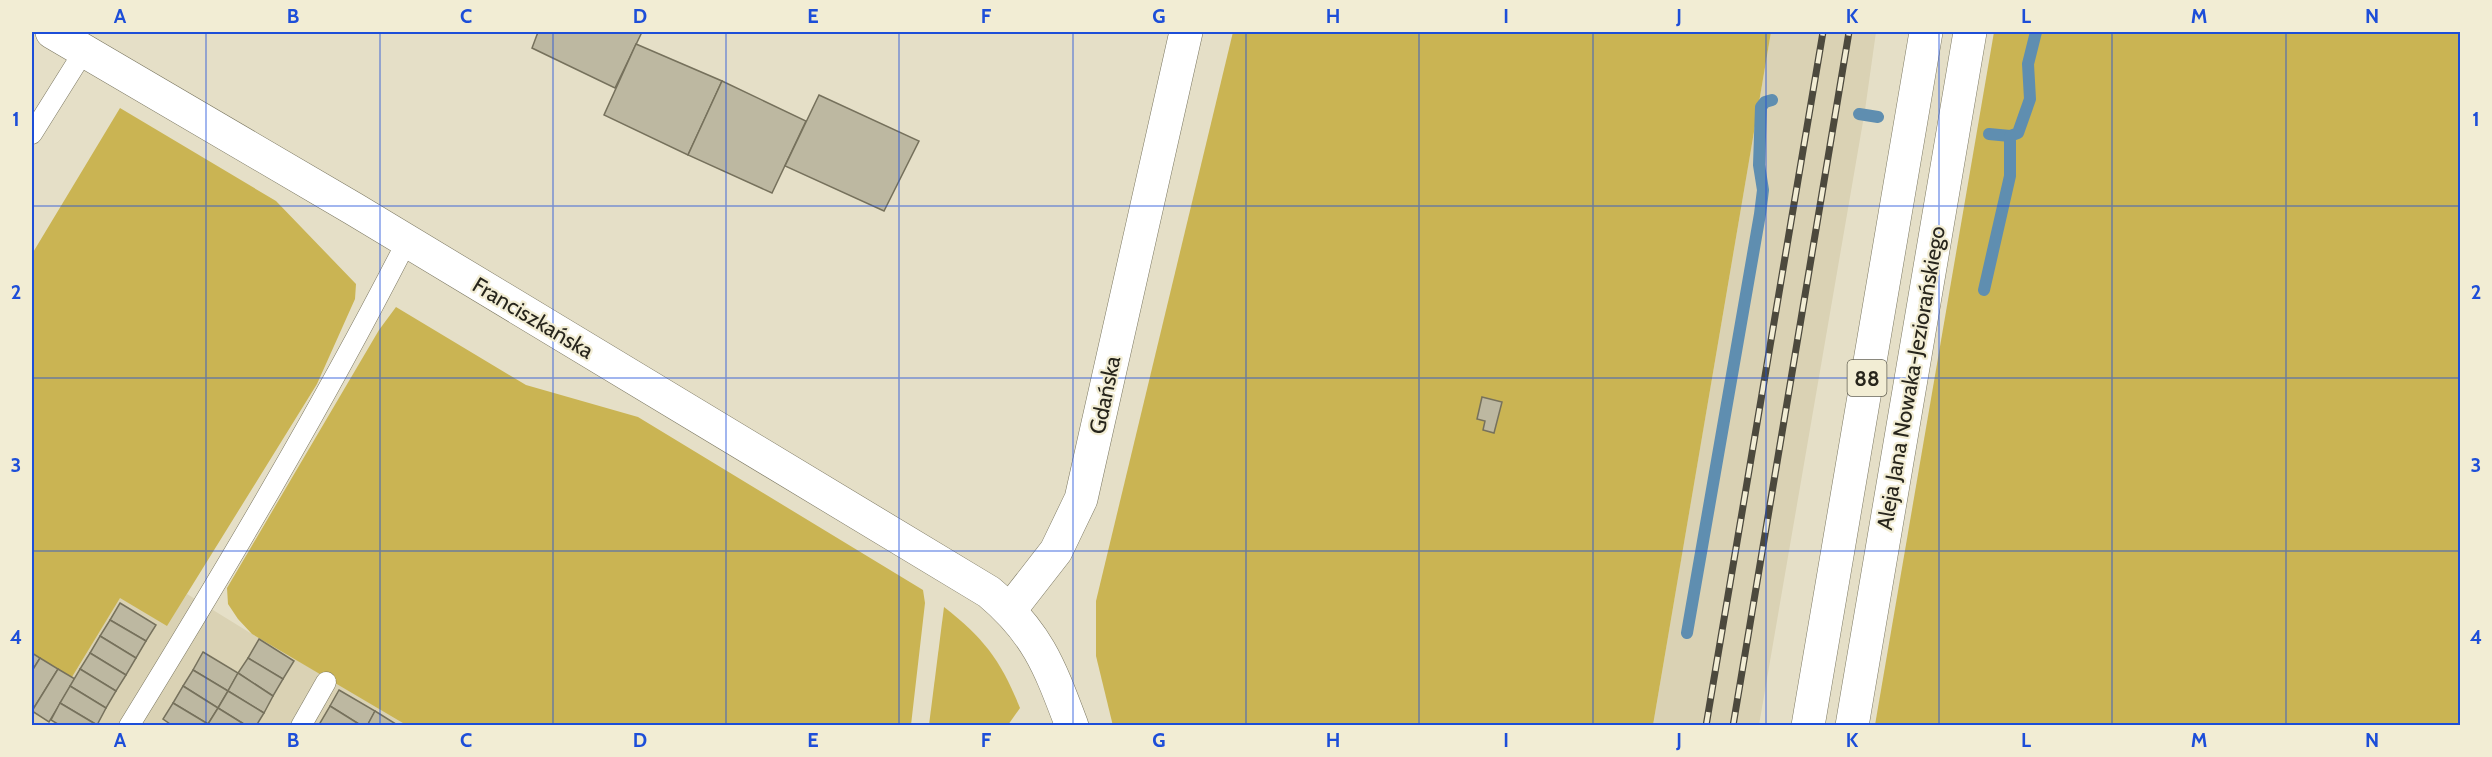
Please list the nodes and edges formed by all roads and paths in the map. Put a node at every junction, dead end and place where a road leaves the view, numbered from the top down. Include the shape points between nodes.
1 (52, 32) edge
2 (1186, 32) edge
3 (1926, 32) edge
4 (1970, 32) edge
5 (84, 51) junction
6 (32, 134) edge
7 (407, 242) junction
8 (1010, 610) junction
9 (326, 682) dead end
10 (129, 726) edge
11 (301, 726) edge
12 (1072, 726) edge
13 (1808, 726) edge
14 (1852, 726) edge

1 - 5 street, Franciszkańska
2 - 8 street, Gdańska via 1081,499 1056,550
3 - 13 street, Aleja Jana Nowaka-Jeziorańskiego / 88
4 - 14 street, Aleja Jana Nowaka-Jeziorańskiego / 88
5 - 6 lane
5 - 7 street, Franciszkańska
7 - 8 street, Franciszkańska via 953,569
7 - 10 lane via 204,605
8 - 12 street via 1042,651
9 - 11 lane

